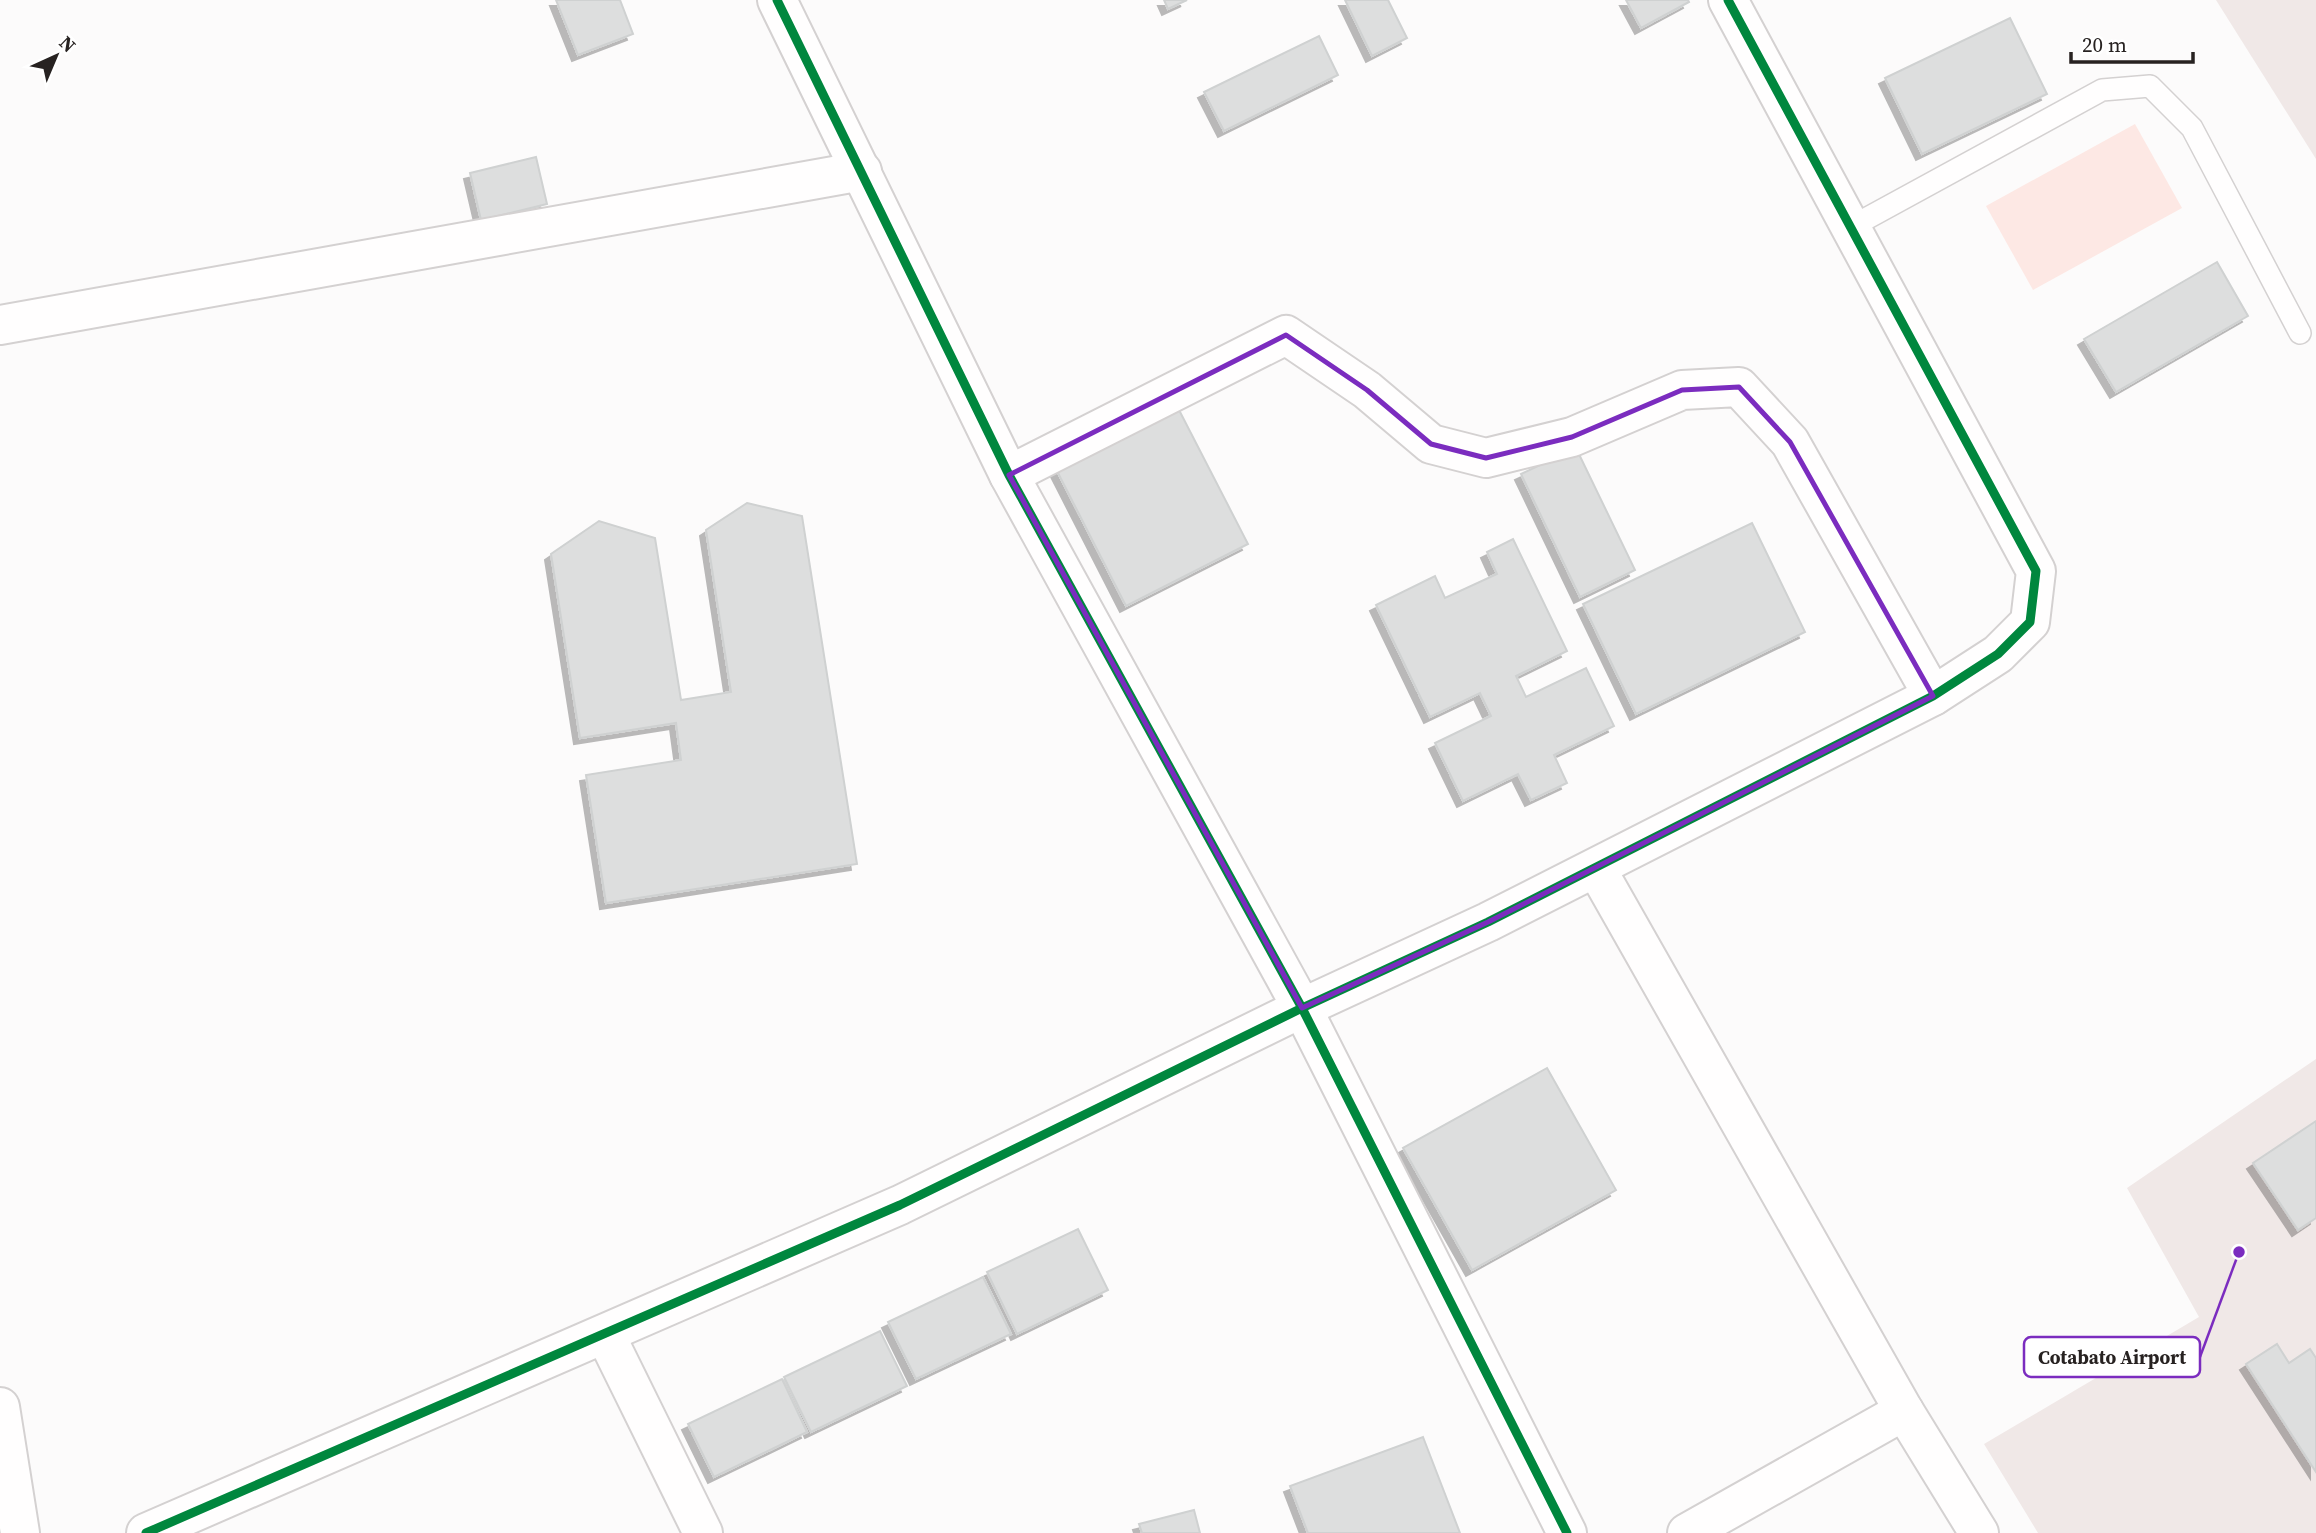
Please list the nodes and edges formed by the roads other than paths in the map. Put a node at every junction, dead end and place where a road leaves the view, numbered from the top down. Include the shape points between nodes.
1 (777, 0) edge
2 (1728, 0) edge
3 (862, 171) junction
4 (1851, 227) junction
5 (0, 325) edge
6 (2300, 333) dead end
7 (1009, 475) junction
8 (1933, 696) junction
9 (1596, 868) junction
10 (1302, 1008) junction
11 (605, 1334) junction
12 (0, 1407) edge
13 (1904, 1411) junction
14 (20, 1533) edge
15 (146, 1533) edge
16 (703, 1533) edge
17 (1567, 1533) edge
18 (1687, 1533) edge
19 (1979, 1533) edge

1 - 3 street
2 - 4 street
3 - 5 street
3 - 7 street
4 - 6 lane via 2102,90 2150,86 2192,128
4 - 8 street via 2036,571 2030,622 1998,654
7 - 8 street via 1286,334 1367,390 1431,444 1486,458 1572,437 1682,390 1739,387 1790,442
7 - 10 street
8 - 9 street
9 - 10 street
9 - 13 street
10 - 11 street via 900,1205
10 - 17 street
11 - 15 street
11 - 16 street
12 - 14 street
13 - 18 street
13 - 19 street

